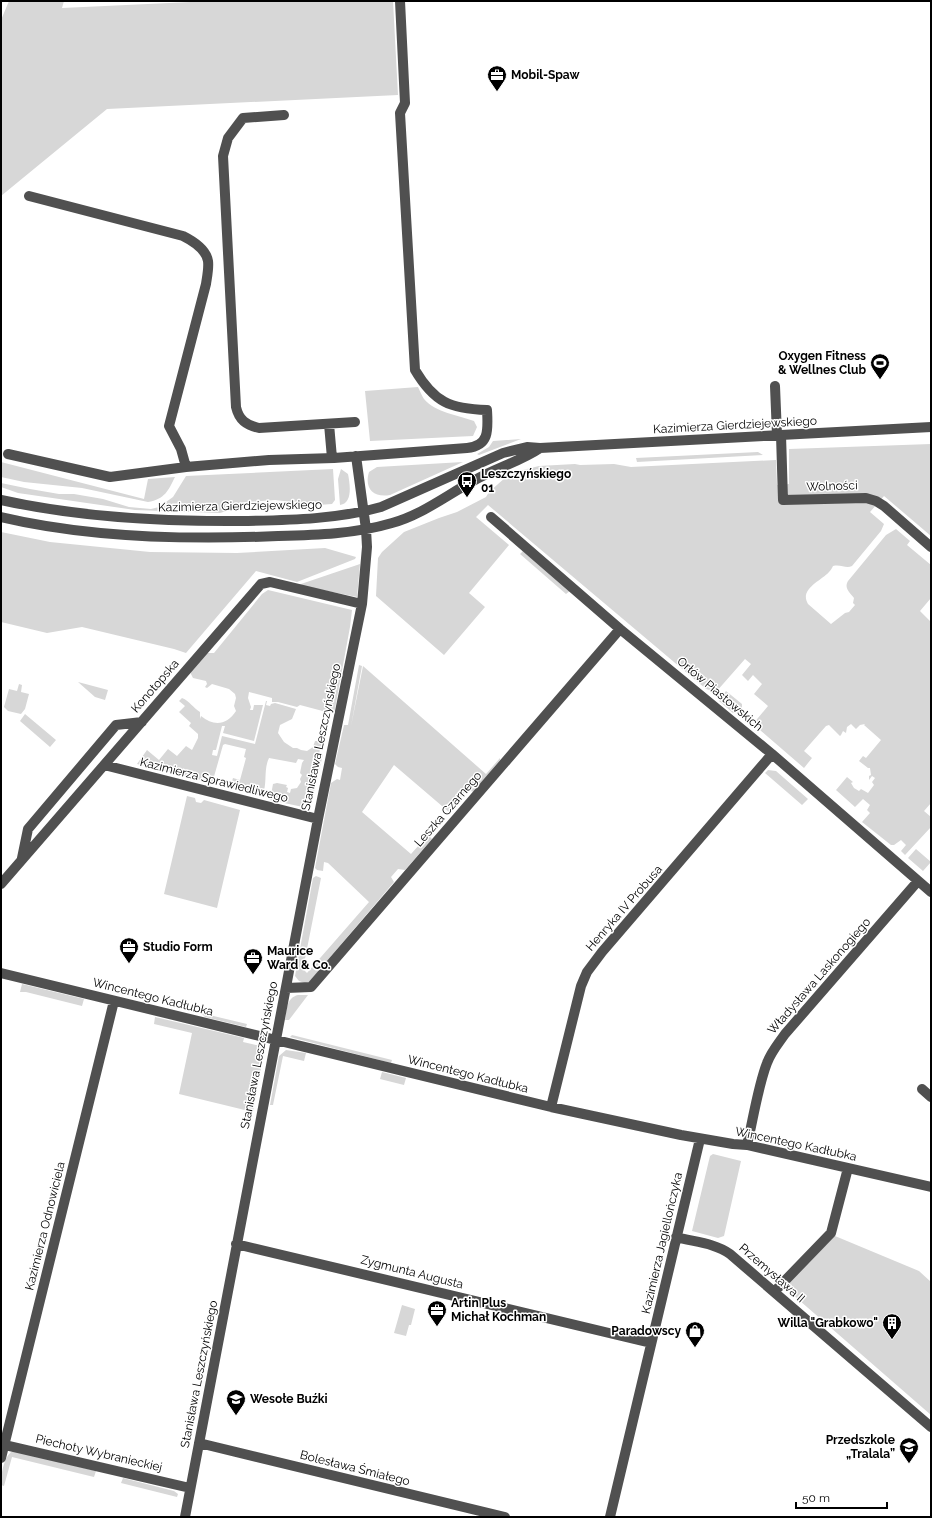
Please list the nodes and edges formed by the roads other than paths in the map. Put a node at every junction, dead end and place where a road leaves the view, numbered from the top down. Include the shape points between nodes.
1 (400, 1) edge
2 (284, 115) dead end
3 (29, 196) dead end
4 (775, 386) dead end
5 (355, 422) dead end
6 (329, 424) junction
7 (931, 427) edge
8 (779, 435) junction
9 (540, 448) junction
10 (8, 454) dead end
11 (356, 456) junction
12 (332, 458) junction
13 (186, 467) junction
14 (1, 500) edge
15 (364, 512) junction
16 (1, 516) edge
17 (491, 517) dead end
18 (366, 529) junction
19 (931, 547) edge
20 (362, 604) junction
21 (620, 629) junction
22 (142, 722) junction
23 (772, 754) junction
24 (86, 760) junction
25 (101, 768) junction
26 (318, 819) junction
27 (22, 860) junction
28 (918, 881) junction
29 (1, 884) edge
30 (931, 892) edge
31 (1, 973) edge
32 (286, 988) junction
33 (114, 1001) junction
34 (275, 1040) junction
35 (922, 1089) dead end
36 (931, 1097) edge
37 (551, 1108) junction
38 (700, 1138) junction
39 (747, 1145) junction
40 (848, 1168) junction
41 (931, 1187) edge
42 (676, 1237) junction
43 (236, 1244) junction
44 (774, 1292) junction
45 (651, 1343) junction
46 (931, 1427) edge
47 (199, 1443) junction
48 (3, 1444) edge
49 (1, 1458) edge
50 (190, 1488) junction
51 (185, 1517) edge
52 (505, 1517) edge
53 (610, 1517) edge

1 - 11 street via 405,103 400,113 415,370 426,388 447,404 468,410 487,410 487,431 482,443 475,447
2 - 6 street via 243,118 228,138 223,156 236,408 244,422 259,428
3 - 13 street via 183,236 201,248 208,261 206,284 169,426 181,449
4 - 8 street
5 - 6 street
6 - 12 street
7 - 8 street, Kazimierza Gierdziejewskiego
8 - 9 street, Kazimierza Gierdziejewskiego
8 - 19 street, Wolności via 783,500 866,498 876,501
9 - 15 street, Kazimierza Gierdziejewskiego via 527,447 503,453 400,499
9 - 18 street, Kazimierza Gierdziejewskiego via 528,456 475,479 412,516
10 - 13 street via 110,477
11 - 12 street
11 - 15 street, Stanisława Leszczyńskiego
12 - 13 street
14 - 15 street, Kazimierza Gierdziejewskiego via 76,513 157,521 268,520
15 - 18 street, Stanisława Leszczyńskiego
16 - 18 street, Kazimierza Gierdziejewskiego via 72,529 173,537 243,538
17 - 21 street, Orłów Piastowskich
18 - 20 street, Stanisława Leszczyńskiego via 367,554
20 - 22 street, Konotopska via 270,582 260,584
20 - 26 street, Stanisława Leszczyńskiego
21 - 23 street, Orłów Piastowskich
21 - 32 street, Leszka Czarnego via 311,987
22 - 24 street via 116,725 101,737
22 - 25 street, Konotopska
23 - 28 street, Orłów Piastowskich
23 - 37 street, Henryka IV Probusa via 587,972
24 - 25 street
24 - 27 street via 57,788 28,829
25 - 26 street, Kazimierza Sprawiedliwego
25 - 27 street, Konotopska
26 - 32 street, Stanisława Leszczyńskiego
27 - 29 street, Konotopska
28 - 30 street, Orłów Piastowskich
28 - 39 street, Władysława Laskonogiego via 784,1034 773,1050 763,1076
31 - 33 street, Wincentego Kadłubka
32 - 34 street, Stanisława Leszczyńskiego
33 - 34 street, Wincentego Kadłubka
33 - 48 street, Kazimierza Odnowiciela
34 - 37 street, Wincentego Kadłubka
34 - 43 street, Stanisława Leszczyńskiego
35 - 36 street
37 - 38 street, Wincentego Kadłubka
38 - 39 street, Wincentego Kadłubka
38 - 42 street, Kazimierza Jagiellończyka
39 - 40 street, Wincentego Kadłubka
40 - 41 street, Wincentego Kadłubka
40 - 44 street via 831,1233
42 - 44 street, Przemysława II via 724,1250
42 - 45 street, Kazimierza Jagiellończyka
43 - 45 street, Zygmunta Augusta
43 - 47 street, Stanisława Leszczyńskiego
44 - 46 street, Przemysława II
45 - 53 street, Kazimierza Jagiellończyka
47 - 50 street, Stanisława Leszczyńskiego
47 - 52 street, Bolesława Śmiałego
48 - 49 street, Kazimierza Odnowiciela
48 - 50 street, Piechoty Wybranieckiej
50 - 51 street, Stanisława Leszczyńskiego

